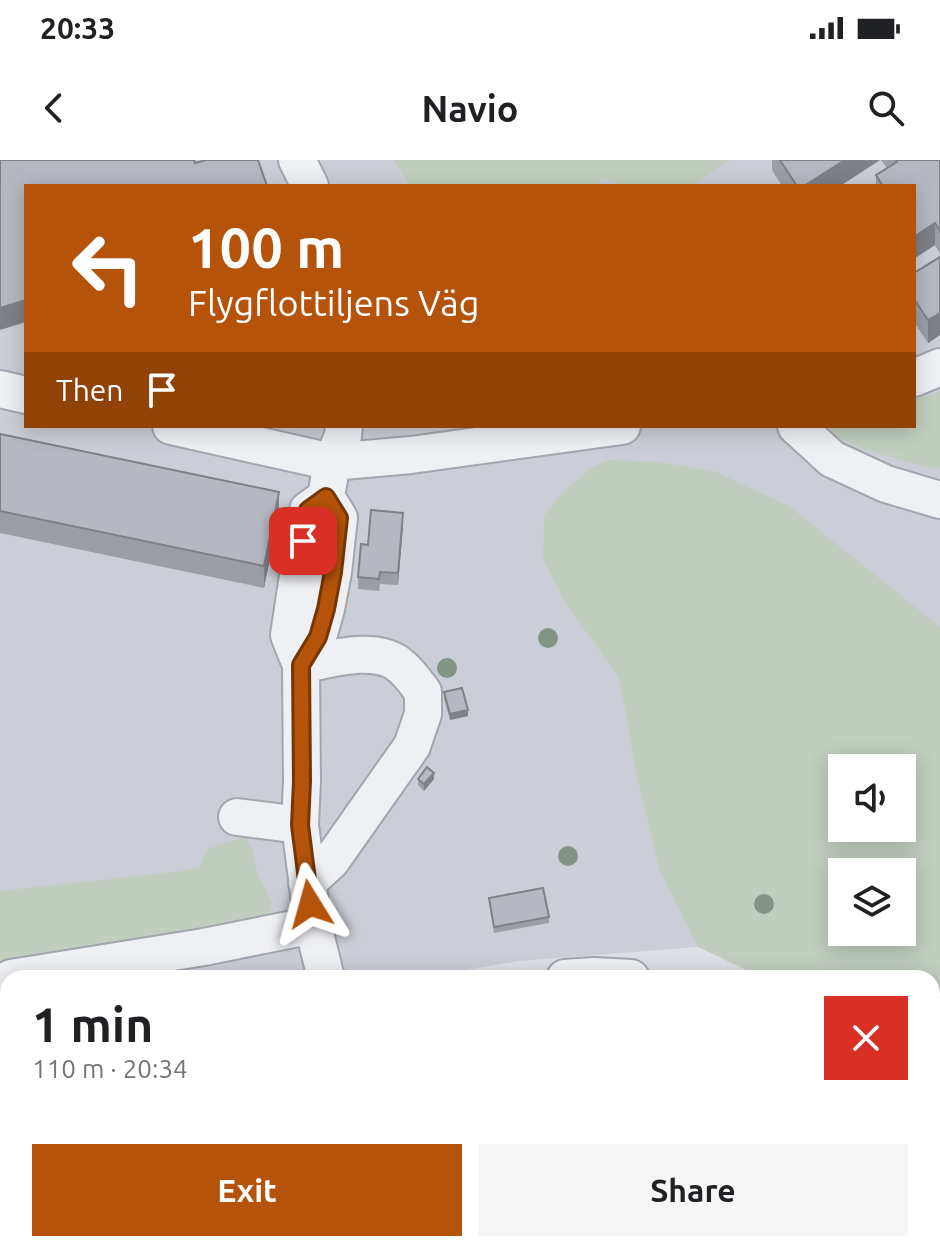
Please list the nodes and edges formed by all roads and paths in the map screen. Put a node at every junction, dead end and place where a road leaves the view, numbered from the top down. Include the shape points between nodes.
1 (297, 160) edge
2 (309, 184) edge
3 (940, 367) edge
4 (916, 377) edge
5 (0, 389) edge
6 (24, 395) edge
7 (180, 428) edge
8 (344, 428) edge
9 (607, 428) edge
10 (798, 428) edge
11 (332, 462) junction
12 (940, 500) edge
13 (301, 665) junction
14 (237, 817) dead end
15 (300, 825) junction
16 (307, 883) junction
17 (313, 925) junction
18 (60, 970) edge
19 (324, 970) edge

1 - 2 street
3 - 4 street
5 - 6 street
7 - 11 street
8 - 11 street
9 - 11 street
10 - 12 street via 832,459 886,484
11 - 13 street via 326,497 308,510 289,635
13 - 15 street
13 - 16 street via 357,654 381,656 401,665 423,692 423,714 412,746 331,861
14 - 15 street
15 - 16 street
16 - 17 street
17 - 18 street
17 - 19 street

